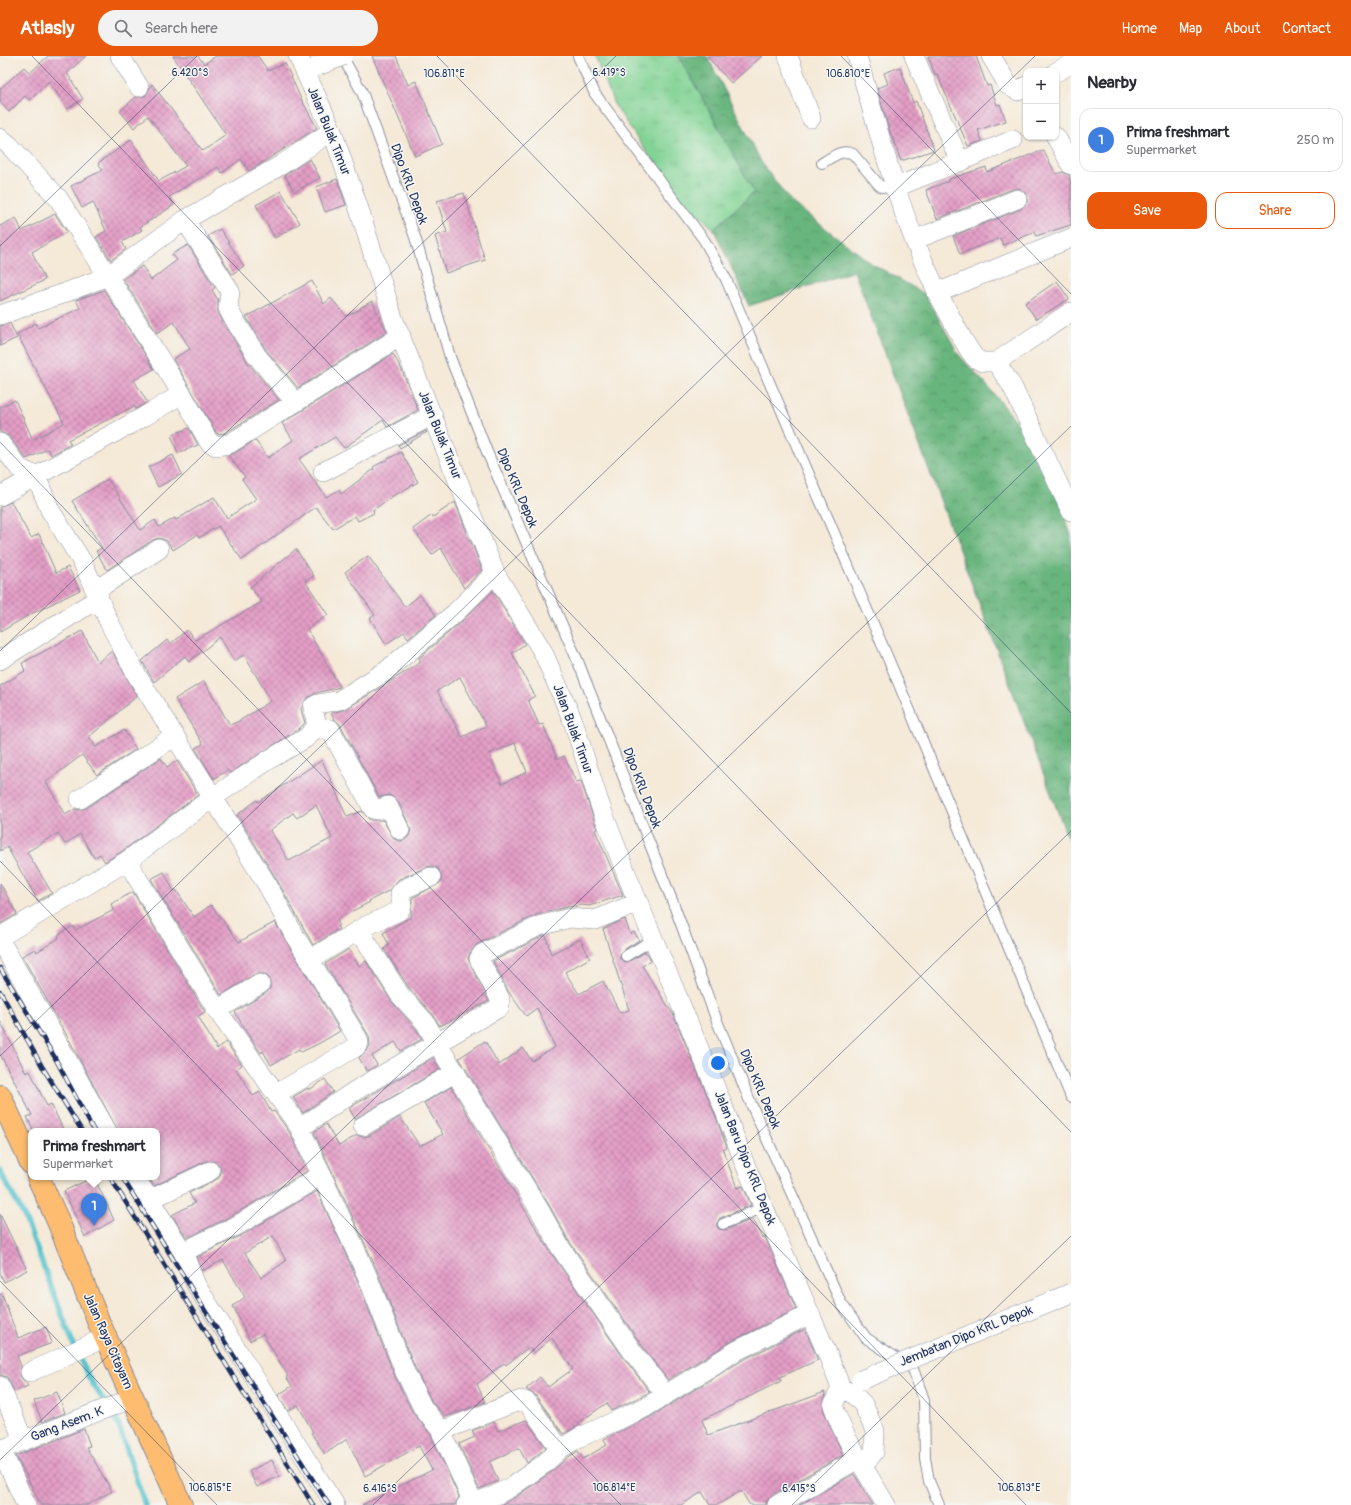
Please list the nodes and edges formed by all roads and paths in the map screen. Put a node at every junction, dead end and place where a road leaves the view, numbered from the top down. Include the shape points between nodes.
1 (120, 56) edge
2 (298, 56) edge
3 (342, 56) edge
4 (578, 56) edge
5 (788, 56) edge
6 (857, 56) edge
7 (914, 56) edge
8 (991, 56) edge
9 (312, 70) junction
10 (139, 87) dead end
11 (1023, 88) edge
12 (811, 118) dead end
13 (332, 130) junction
14 (0, 138) edge
15 (1013, 140) dead end
16 (1058, 140) edge
17 (960, 162) junction
18 (822, 164) dead end
19 (1071, 165) edge
20 (894, 188) junction
21 (1017, 199) dead end
22 (185, 220) junction
23 (1071, 238) edge
24 (914, 240) junction
25 (108, 276) junction
26 (937, 293) junction
27 (1071, 312) edge
28 (0, 315) edge
29 (400, 336) junction
30 (996, 362) junction
31 (182, 394) junction
32 (295, 402) junction
33 (433, 415) junction
34 (0, 443) edge
35 (323, 472) dead end
36 (36, 476) junction
37 (0, 496) edge
38 (1071, 511) edge
39 (159, 549) dead end
40 (495, 573) junction
41 (98, 594) junction
42 (0, 660) edge
43 (317, 727) junction
44 (175, 736) junction
45 (212, 798) junction
46 (80, 799) dead end
47 (600, 805) joint
48 (400, 830) dead end
49 (127, 861) junction
50 (431, 877) dead end
51 (639, 902) junction
52 (359, 930) junction
53 (0, 937) edge
54 (654, 939) junction
55 (0, 940) edge
56 (626, 956) dead end
57 (309, 960) junction
58 (260, 984) dead end
59 (217, 1010) junction
60 (437, 1043) junction
61 (456, 1072) junction
62 (276, 1094) junction
63 (0, 1096) edge
64 (1071, 1097) edge
65 (363, 1126) dead end
66 (105, 1128) edge
67 (300, 1128) junction
68 (28, 1157) edge
69 (210, 1171) dead end
70 (322, 1175) junction
71 (39, 1180) edge
72 (137, 1180) edge
73 (149, 1200) junction
74 (764, 1207) junction
75 (723, 1224) dead end
76 (183, 1252) junction
77 (1071, 1293) edge
78 (810, 1314) junction
79 (101, 1339) junction
80 (30, 1372) dead end
81 (0, 1386) edge
82 (840, 1388) junction
83 (666, 1395) junction
84 (129, 1400) junction
85 (440, 1429) junction
86 (24, 1441) junction
87 (560, 1448) junction
88 (0, 1450) edge
89 (860, 1462) junction
90 (469, 1504) edge
91 (26, 1505) edge
92 (181, 1505) edge
93 (335, 1505) edge
94 (777, 1505) edge
95 (886, 1505) edge
96 (939, 1505) edge

1 - 10 street
2 - 9 street, Jalan Bulak Timur
3 - 9 street, bridge
3 - 96 lane, Dipo KRL Depok via 362,92 412,230 450,357 487,452 579,664 752,1106 841,1303 866,1338 912,1369 924,1400 924,1458
4 - 64 lane via 595,94 704,240 726,279 899,684
5 - 12 street
6 - 20 street
7 - 17 street
8 - 11 street via 1008,85 1018,91
9 - 13 street, Jalan Bulak Timur
13 - 22 street via 281,165
13 - 29 street, Jalan Bulak Timur
14 - 25 street via 9,144 58,198
15 - 17 street
16 - 19 street
17 - 20 street
18 - 20 lane via 848,151 879,185
20 - 24 street
21 - 24 street
22 - 25 street
22 - 32 street via 230,291 228,308 232,316 257,356
23 - 26 street
24 - 26 street
25 - 28 street
25 - 31 street
26 - 30 street via 975,358 982,362
27 - 30 street
29 - 32 street
29 - 33 street, Jalan Bulak Timur
30 - 38 street via 1012,386
31 - 32 street via 209,442 216,446 228,444
31 - 36 street
33 - 35 street
33 - 40 street, Jalan Bulak Timur
34 - 36 street via 19,468
36 - 37 street
36 - 41 street via 50,510 83,563
39 - 41 street
40 - 43 street via 455,613 386,670 340,700 313,707
40 - 47 street, Jalan Bulak Timur via 543,652 573,721
41 - 42 street
41 - 44 street via 109,622 136,674
43 - 45 street via 306,738
43 - 48 street via 330,729 373,809 388,806
44 - 45 street
44 - 46 street
45 - 49 street
45 - 57 street via 268,886
47 - 51 street, Jalan Baru Dipo KRL Depok
49 - 53 street
49 - 59 street
50 - 52 street via 400,893 402,906 399,911
51 - 54 street, Jalan Baru Dipo KRL Depok
51 - 60 street via 595,920 570,918 539,926 482,954 479,959 500,1000 500,1007
52 - 57 street
52 - 60 street via 400,995 425,1022
54 - 56 lane
54 - 74 street, Jalan Baru Dipo KRL Depok
55 - 66 street
57 - 62 street via 358,1039 358,1045
58 - 59 street
59 - 62 street
60 - 61 street
60 - 67 street via 353,1092
61 - 65 street
61 - 83 street via 560,1247 632,1351
62 - 67 street
63 - 68 main road
67 - 70 street
69 - 73 street
70 - 76 street via 236,1226
70 - 85 street via 408,1378 423,1408
71 - 79 main road, Jalan Raya Citayam via 58,1221
72 - 73 street
73 - 76 street
74 - 75 lane
74 - 78 street, Jalan Baru Dipo KRL Depok
76 - 93 street via 196,1285
77 - 82 street, Jembatan Dipo KRL Depok, bridge
78 - 82 street, Jalan Baru Dipo KRL Depok
78 - 83 street via 736,1351
79 - 80 street
79 - 84 main road, Jalan Raya Citayam
81 - 86 street
82 - 89 street via 833,1405 842,1430
82 - 89 street via 853,1394 863,1404 875,1430 874,1452
83 - 87 street via 633,1414
84 - 86 street, Gang Asem. K
84 - 92 main road, Jalan Raya Citayam
85 - 87 street via 449,1428 521,1400 527,1402
85 - 90 street
86 - 88 street, Gang Asem. K
87 - 90 street via 544,1464 511,1487
88 - 91 street
89 - 94 street
89 - 95 street

